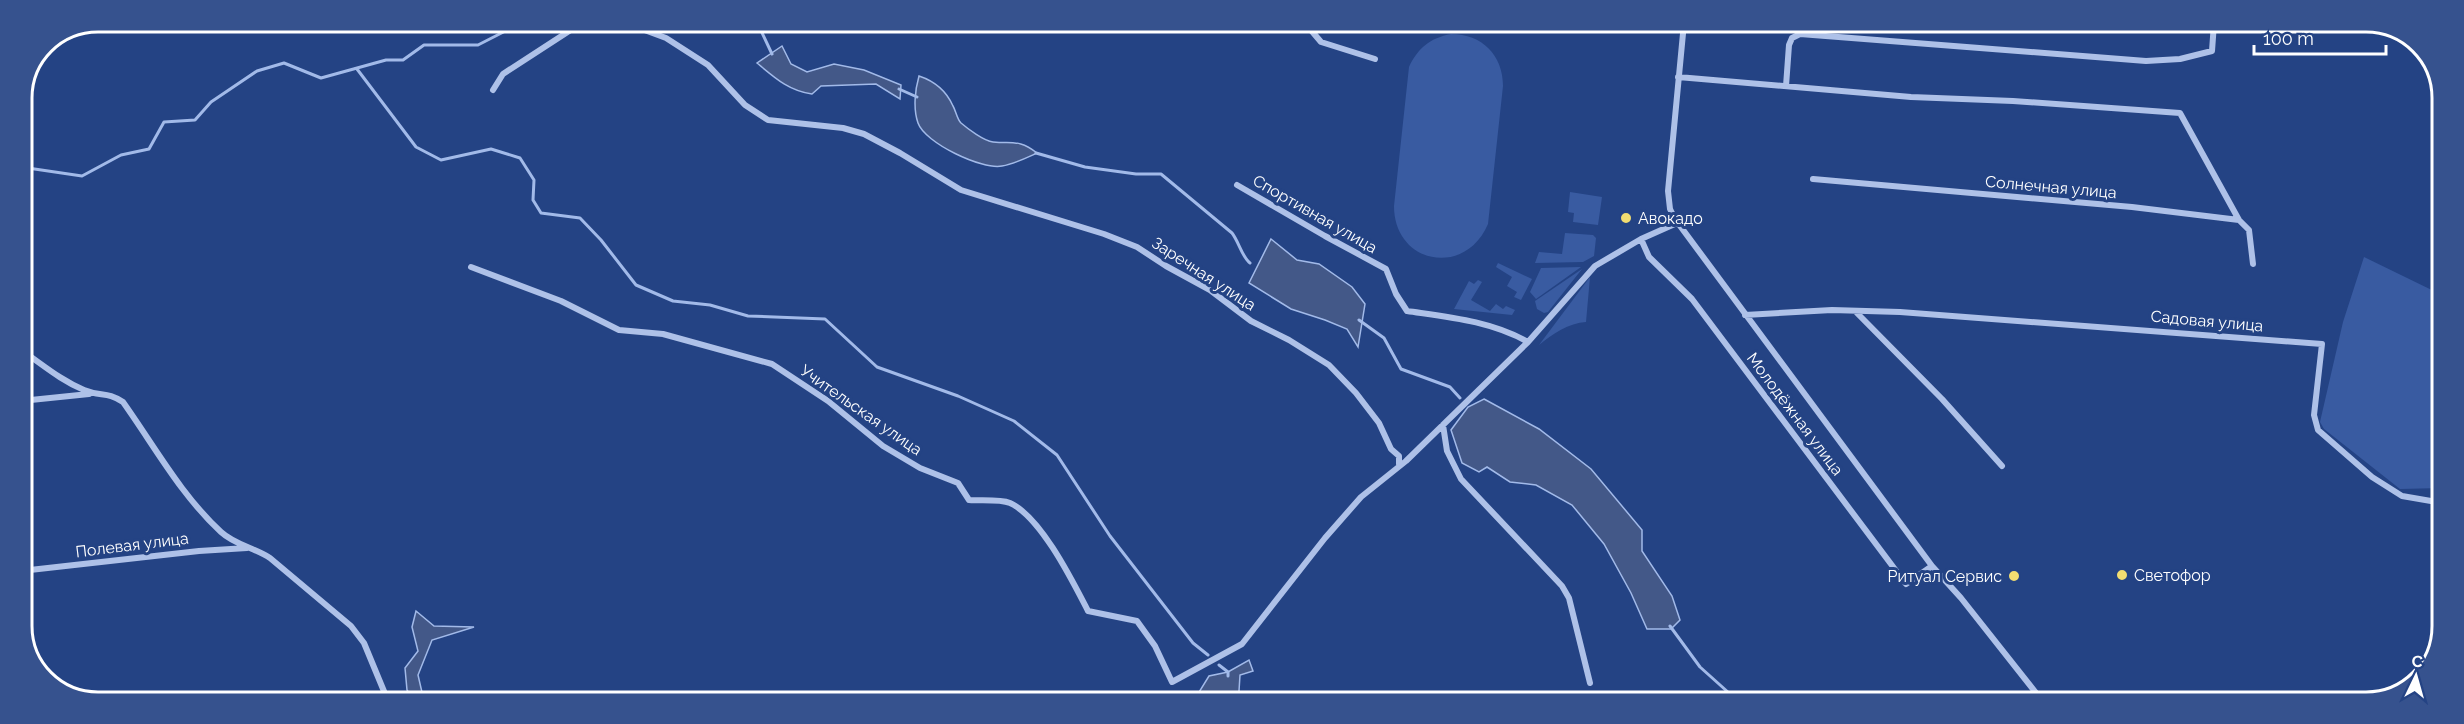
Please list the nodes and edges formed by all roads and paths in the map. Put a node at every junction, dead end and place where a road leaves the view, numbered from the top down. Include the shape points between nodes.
1 (569, 31) edge
2 (647, 31) edge
3 (1312, 31) edge
4 (1683, 31) edge
5 (2213, 31) edge
6 (1374, 58) dead end
7 (1678, 76) junction
8 (1786, 86) junction
9 (493, 90) dead end
10 (1813, 179) dead end
11 (1238, 185) dead end
12 (2239, 220) junction
13 (1677, 224) junction
14 (1641, 238) junction
15 (2253, 264) dead end
16 (471, 267) dead end
17 (1856, 312) junction
18 (1745, 315) junction
19 (1528, 342) junction
20 (31, 358) edge
21 (93, 393) junction
22 (32, 400) edge
23 (1443, 425) junction
24 (1399, 464) junction
25 (2002, 466) dead end
26 (2432, 501) edge
27 (247, 548) junction
28 (1932, 566) junction
29 (32, 569) edge
30 (1590, 683) dead end
31 (384, 692) edge
32 (2035, 692) edge

1 - 9 street via 503,74
2 - 24 street, Заречная улица via 666,38 708,65 745,105 768,120 864,134 961,190 1137,247 1210,290 1251,321 1329,365 1379,423 1391,449 1399,456
3 - 6 street via 1321,42
4 - 7 street, Молодёжная улица
5 - 8 street via 2212,51 2180,59 2146,61 1800,34 1789,45
7 - 8 street
7 - 13 street, Молодёжная улица via 1668,191
8 - 12 street via 2180,113
10 - 12 street, Солнечная улица
11 - 19 street, Спортивная улица via 1386,269 1407,311 1464,318
12 - 15 street via 2249,230
13 - 14 street
13 - 18 street, Молодёжная улица
14 - 19 street via 1595,266
14 - 28 street, Молодёжная улица via 1649,257 1692,299 1906,584
16 - 24 street, Учительская улица via 561,301 619,330 663,334 772,364 828,401 883,446 920,468 958,483 969,500 1010,503 1036,524 1088,611 1137,621 1155,646 1172,682 1242,644 1325,538
17 - 18 street
17 - 25 street
17 - 26 street, Садовая улица via 1900,312 2322,344 2314,415 2318,430 2372,477 2402,496
18 - 28 street, Молодёжная улица
19 - 23 street
20 - 21 street via 55,376
21 - 22 street
21 - 27 street via 112,394 123,402 172,477 222,533
23 - 24 street
23 - 30 street via 1447,451 1461,478 1569,598
27 - 29 street, Полевая улица
27 - 31 street via 270,558 351,626 364,643
28 - 32 street, Молодёжная улица

